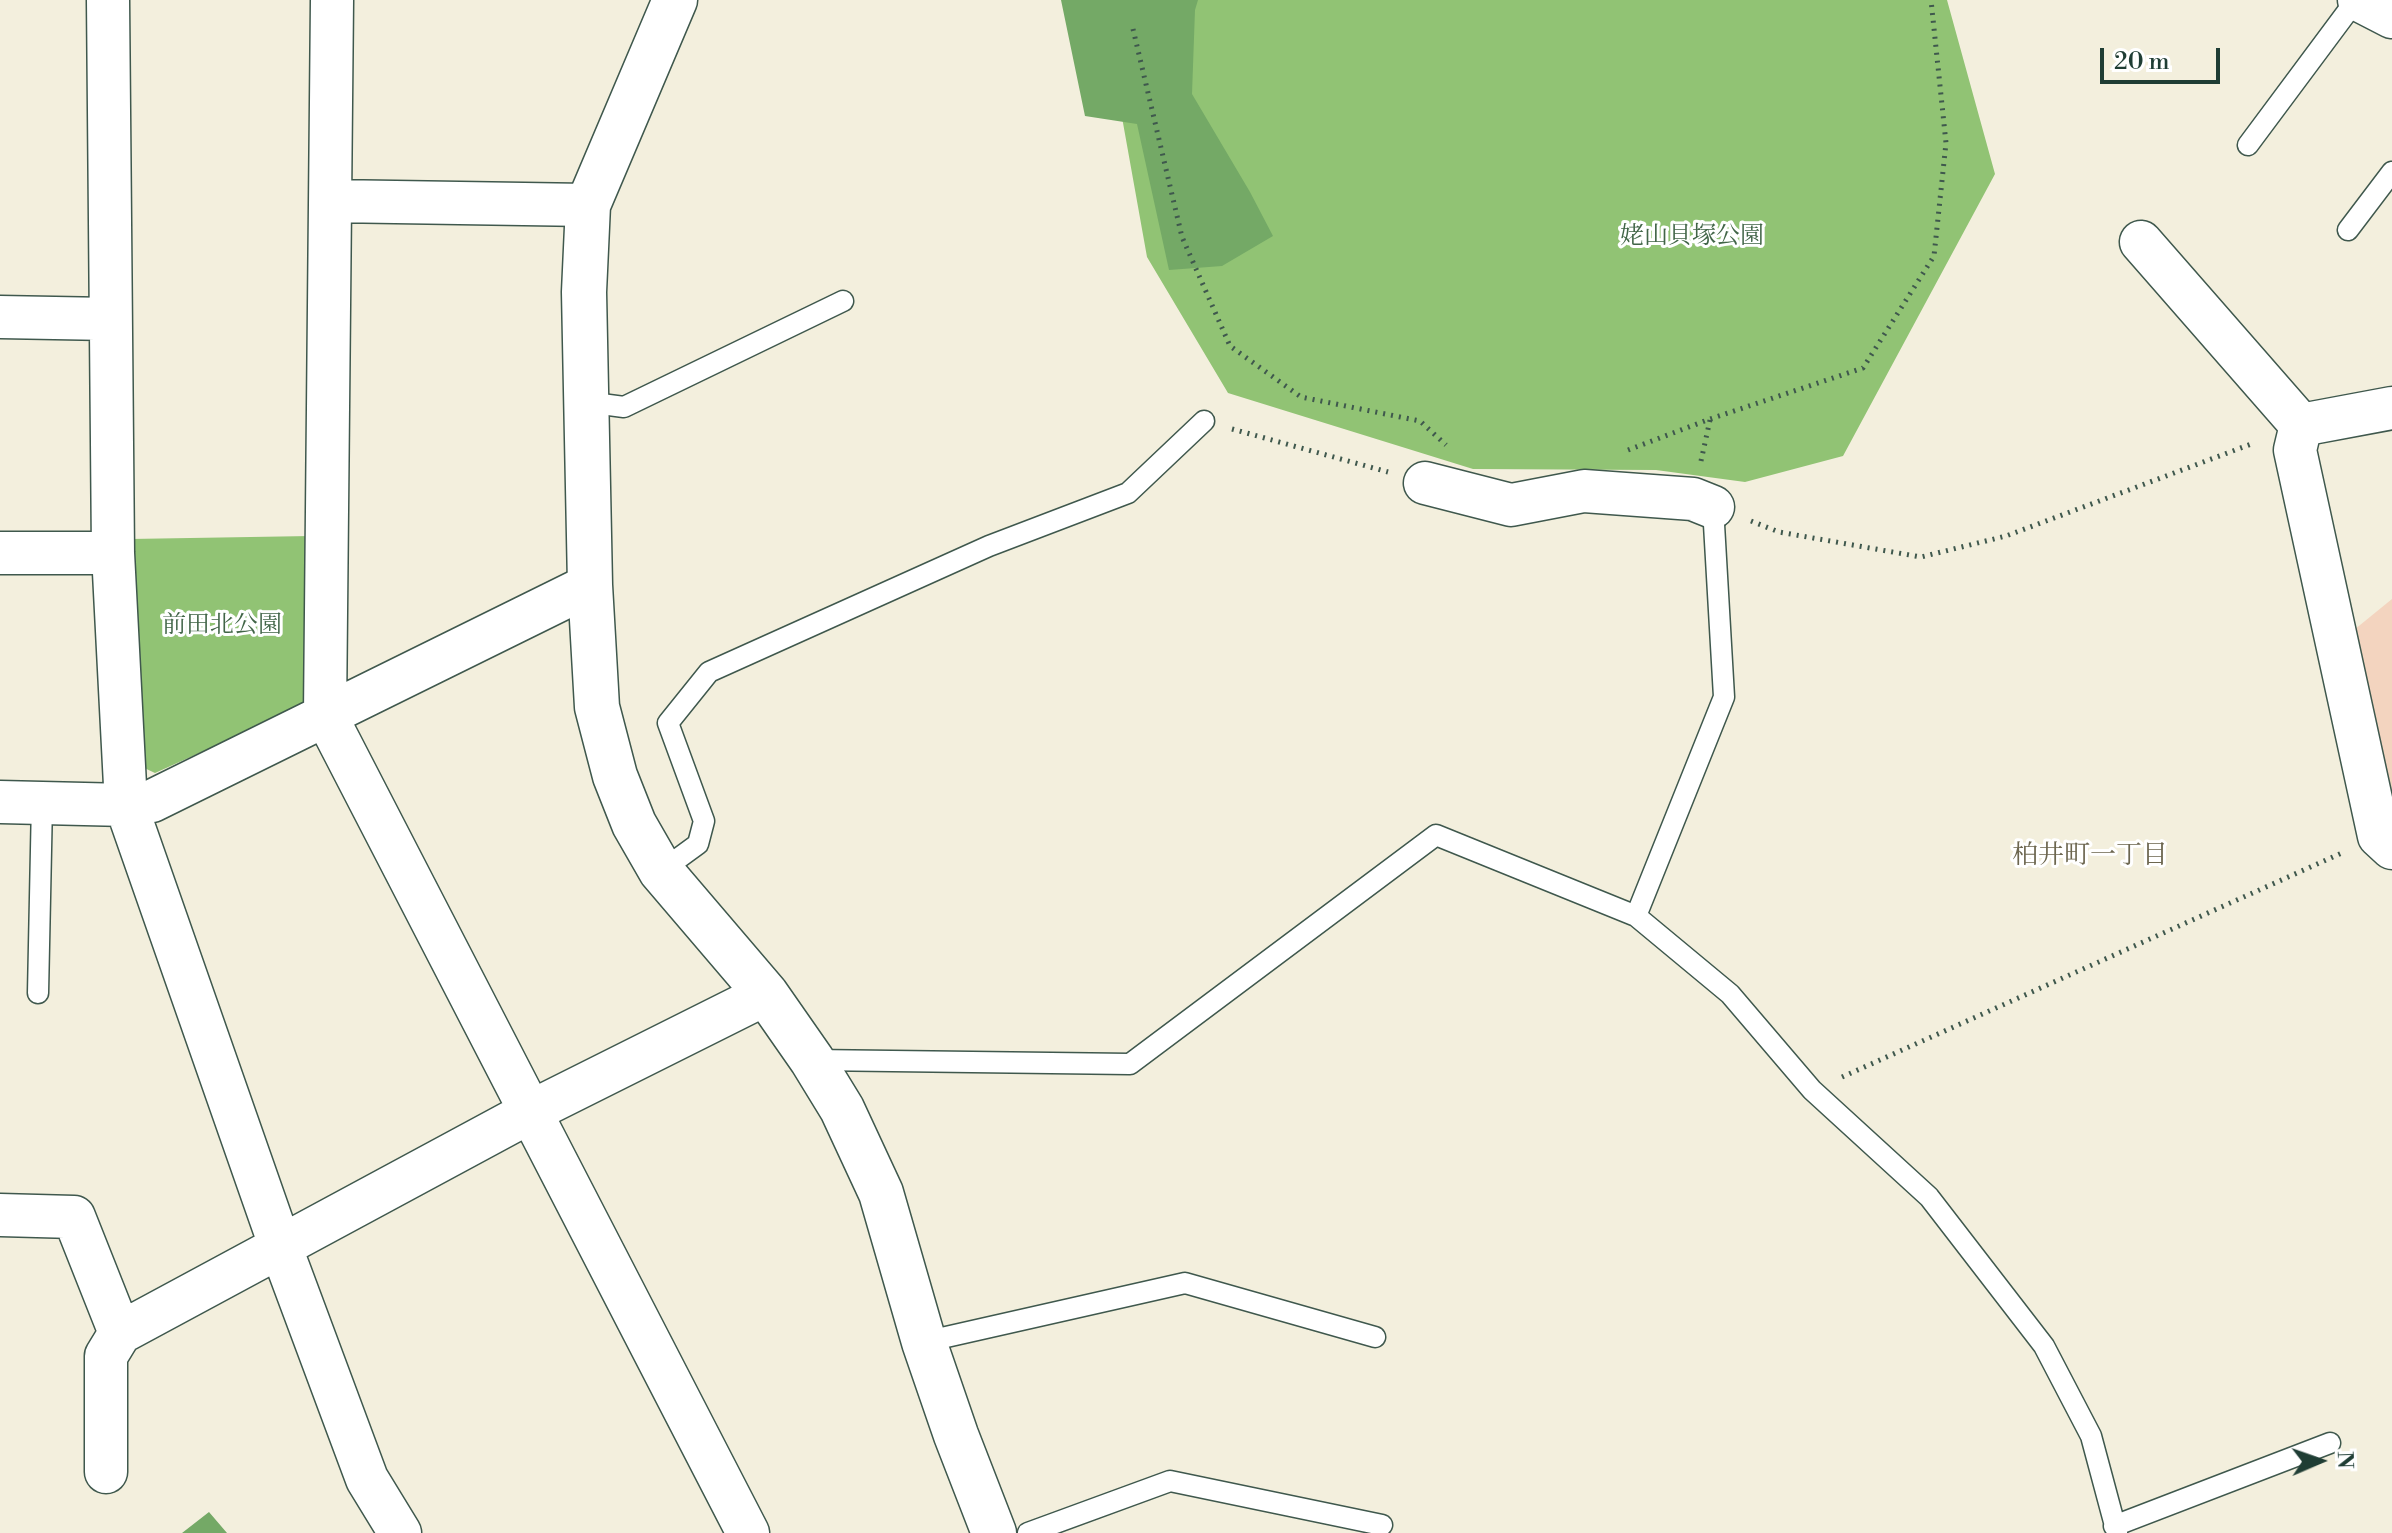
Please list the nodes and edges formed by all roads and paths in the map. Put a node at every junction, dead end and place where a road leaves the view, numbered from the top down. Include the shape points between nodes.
1 (108, 0) edge
2 (332, 0) edge
3 (675, 0) edge
4 (1931, 0) edge
5 (2358, 0) edge
6 (2392, 17) edge
7 (1133, 29) dead end
8 (2248, 145) dead end
9 (2392, 172) edge
10 (331, 201) junction
11 (588, 205) junction
12 (2348, 230) dead end
13 (2141, 242) dead end
14 (843, 301) dead end
15 (0, 317) edge
16 (109, 319) junction
17 (586, 402) junction
18 (2392, 408) edge
19 (1204, 421) joint
20 (2301, 425) junction
21 (1452, 450) dead end
22 (1615, 455) dead end
23 (1425, 483) joint
24 (1713, 507) junction
25 (0, 553) edge
26 (113, 553) junction
27 (590, 585) junction
28 (325, 714) junction
29 (0, 802) edge
30 (42, 802) junction
31 (126, 805) junction
32 (2386, 842) edge
33 (661, 871) junction
34 (1636, 916) junction
35 (38, 993) dead end
36 (766, 994) junction
37 (812, 1060) junction
38 (1812, 1090) junction
39 (530, 1112) junction
40 (0, 1215) edge
41 (281, 1248) junction
42 (120, 1333) junction
43 (1375, 1337) dead end
44 (924, 1342) junction
45 (2330, 1443) dead end
46 (106, 1472) dead end
47 (1382, 1525) dead end
48 (2116, 1529) edge
49 (400, 1533) edge
50 (748, 1533) edge
51 (994, 1533) edge
52 (1028, 1533) edge

1 - 16 street
2 - 10 street
3 - 11 street
4 - 22 path via 1946,143 1934,256 1863,368
5 - 6 street
5 - 8 lane
7 - 21 path via 1182,237 1230,346 1301,397 1420,421
9 - 12 lane
10 - 11 street
10 - 28 street
11 - 17 street
13 - 20 street
14 - 17 lane via 624,407
15 - 16 street
16 - 26 street
17 - 27 street
18 - 20 street
19 - 23 path
19 - 33 lane via 1128,493 989,546 709,672 668,723 704,821 698,844
20 - 24 path via 2006,536 1921,557 1779,532
20 - 32 street via 2295,450
23 - 24 street via 1511,505 1584,491 1693,499
24 - 34 lane via 1724,697
25 - 26 street
26 - 31 street
27 - 28 street
27 - 33 street via 597,707 615,776
28 - 31 street via 152,801
28 - 39 street
29 - 30 street
30 - 31 street
30 - 35 lane
31 - 41 street
32 - 38 path
33 - 36 street
34 - 37 lane via 1436,835 1130,1064
34 - 38 lane via 1730,994
36 - 37 street
36 - 39 street
37 - 44 street via 842,1109 881,1193
38 - 48 lane via 1929,1197 2044,1346 2091,1436
39 - 41 street
39 - 50 street
40 - 42 street via 74,1217
41 - 42 street
41 - 49 street via 367,1479
42 - 46 street via 106,1356
43 - 44 lane via 1185,1283
44 - 51 street
45 - 48 lane
47 - 52 lane via 1170,1481

